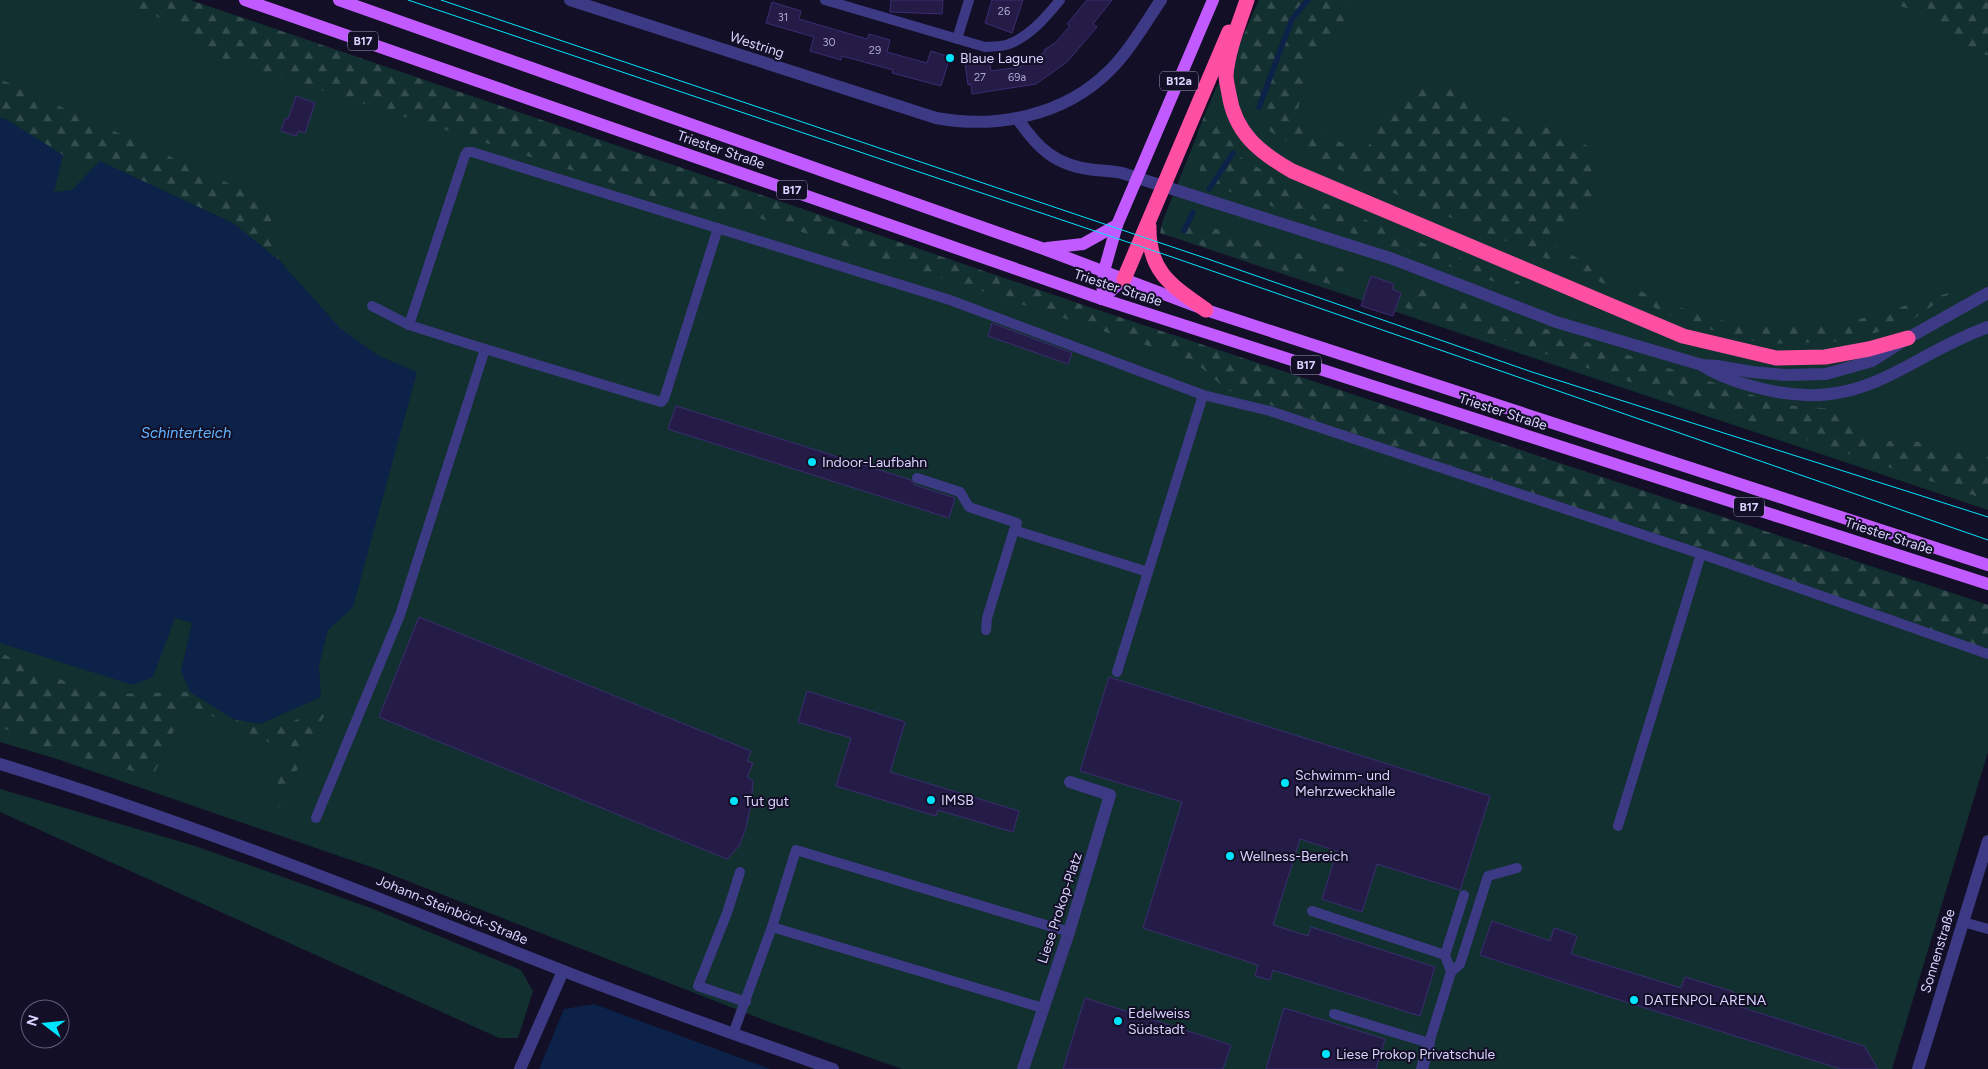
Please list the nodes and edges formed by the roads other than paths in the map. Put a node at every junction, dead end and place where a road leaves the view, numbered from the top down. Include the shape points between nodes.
1 (245, 0) edge
2 (339, 0) edge
3 (570, 0) edge
4 (825, 0) edge
5 (969, 0) edge
6 (1060, 0) edge
7 (1161, 0) edge
8 (1213, 0) edge
9 (1245, 0) edge
10 (957, 39) junction
11 (1017, 118) junction
12 (1149, 221) junction
13 (1117, 225) junction
14 (718, 228) junction
15 (1044, 249) junction
16 (1104, 271) junction
17 (1124, 280) junction
18 (1988, 293) edge
19 (1102, 299) junction
20 (372, 306) dead end
21 (1206, 310) junction
22 (409, 325) junction
23 (1988, 327) edge
24 (1908, 338) junction
25 (485, 349) junction
26 (1702, 365) junction
27 (1203, 395) junction
28 (917, 478) dead end
29 (1015, 530) junction
30 (1701, 554) junction
31 (1988, 565) edge
32 (1148, 572) junction
33 (1988, 584) edge
34 (986, 630) dead end
35 (1988, 654) edge
36 (1117, 672) dead end
37 (0, 765) edge
38 (1070, 782) dead end
39 (316, 818) dead end
40 (1618, 826) dead end
41 (1988, 841) edge
42 (1517, 868) dead end
43 (740, 872) dead end
44 (1464, 896) dead end
45 (1312, 911) dead end
46 (1963, 922) junction
47 (772, 927) junction
48 (1988, 929) edge
49 (1069, 932) junction
50 (1445, 954) junction
51 (563, 971) junction
52 (1451, 972) junction
53 (746, 1002) junction
54 (1043, 1008) junction
55 (1334, 1014) dead end
56 (733, 1034) junction
57 (1430, 1044) junction
58 (520, 1069) edge
59 (833, 1069) edge
60 (1023, 1069) edge
61 (1422, 1069) edge
62 (1918, 1069) edge

1 - 19 main road, Triester Straße / B17
2 - 15 main road, Triester Straße / B17
3 - 11 street, Westring via 936,118 959,122
4 - 10 lane
5 - 10 lane
6 - 10 lane via 1028,34 1008,45 985,47
7 - 11 street, Westring via 1110,70 1091,87 1048,110
8 - 13 main road, B12a
9 - 12 highway
9 - 24 highway via 1226,76 1232,110 1247,138 1266,157 1292,171 1692,338 1776,358 1825,357
11 - 26 street via 1043,151 1062,163 1122,173 1393,259 1556,322
12 - 17 highway
12 - 21 highway via 1152,255 1159,271 1174,288
13 - 15 main road via 1084,244
13 - 16 main road, B12a
14 - 22 lane via 467,152
14 - 25 lane via 661,402
14 - 27 lane via 950,300
15 - 16 main road, Triester Straße / B17
16 - 17 main road, Triester Straße / B17
16 - 19 main road
17 - 19 main road
17 - 21 main road, Triester Straße / B17
18 - 24 street
19 - 33 main road, Triester Straße / B17
20 - 22 lane
21 - 31 main road, Triester Straße / B17
22 - 25 lane
23 - 26 street via 1880,381 1841,393 1783,393 1716,375
24 - 26 street via 1872,361 1826,374 1785,375
25 - 39 lane via 400,614
27 - 30 lane via 1270,411
27 - 32 lane
28 - 29 lane via 960,492 969,507 1017,523
29 - 32 lane
29 - 34 lane
30 - 35 lane
30 - 40 lane
32 - 36 lane
37 - 51 street, Johann-Steinböck-Straße via 59,782 359,889
38 - 49 street, Liese Prokop-Platz via 1110,795
41 - 46 street, Sonnenstraße
42 - 52 lane via 1488,876 1460,964
43 - 53 lane via 698,986
44 - 50 lane
45 - 50 lane
46 - 48 lane
46 - 62 street, Sonnenstraße
47 - 49 lane via 796,850
47 - 53 lane
47 - 54 lane
49 - 54 street, Liese Prokop-Platz
50 - 52 lane
51 - 56 street, Johann-Steinböck-Straße
51 - 58 street
52 - 57 lane
53 - 56 lane
54 - 60 street, Liese Prokop-Platz
55 - 57 lane
56 - 59 street, Johann-Steinböck-Straße
57 - 61 street

